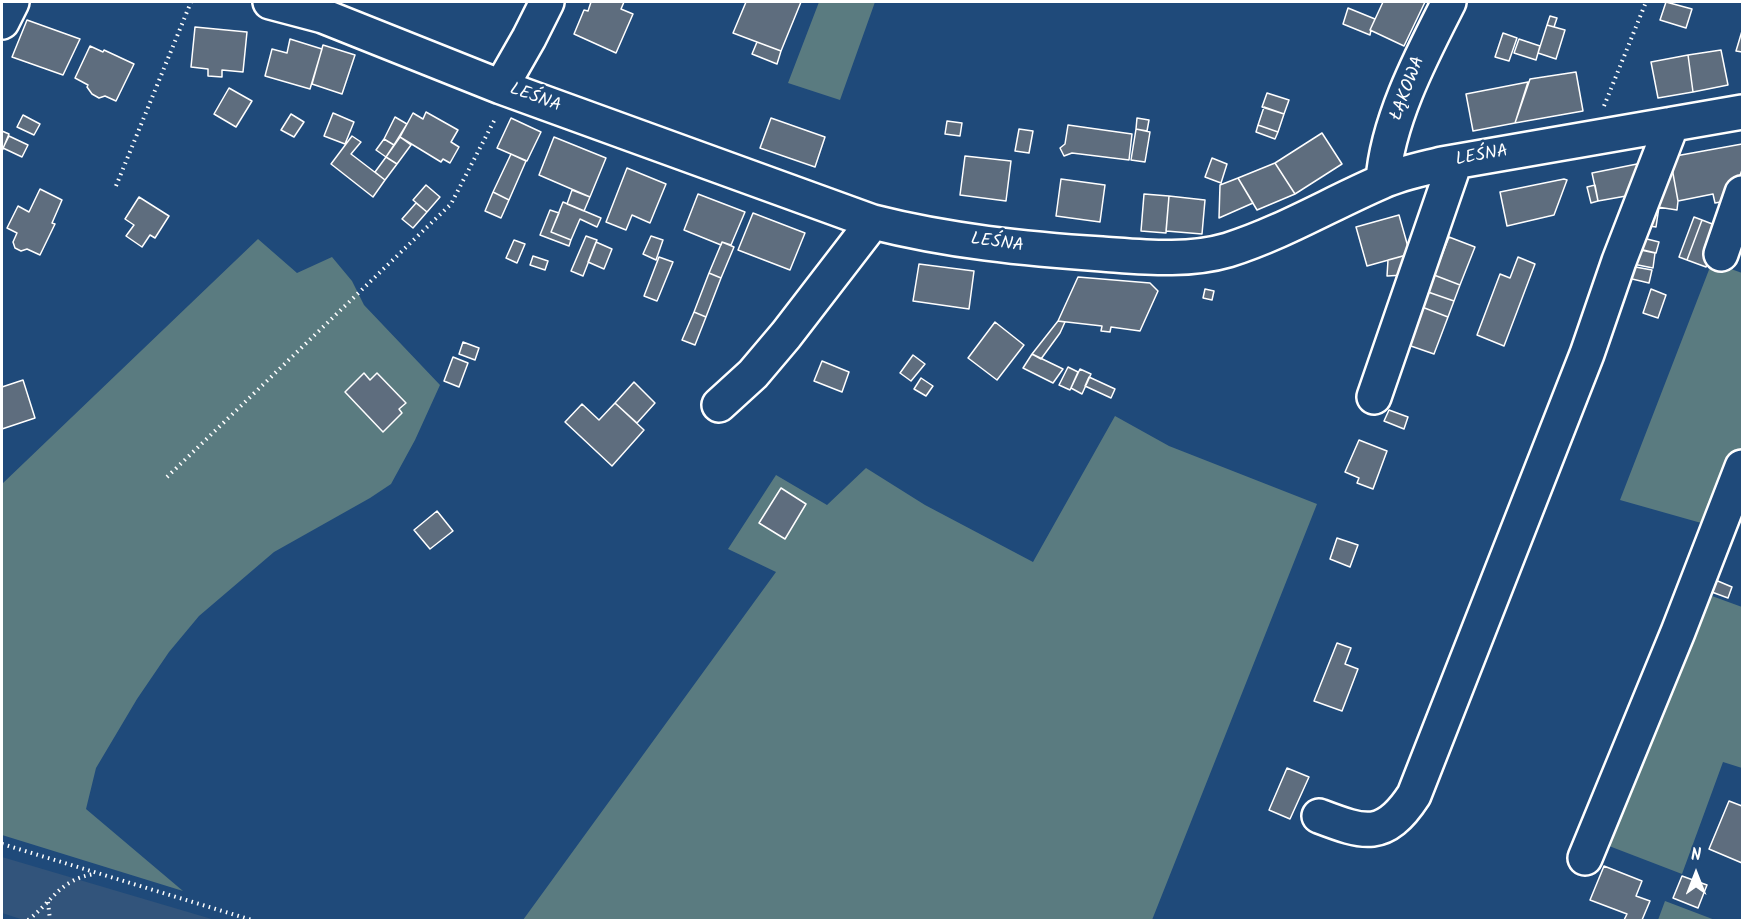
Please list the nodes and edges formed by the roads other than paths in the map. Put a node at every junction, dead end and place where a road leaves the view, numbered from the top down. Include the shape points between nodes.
1 (12, 2) edge
2 (270, 2) edge
3 (547, 2) edge
4 (1449, 2) edge
5 (325, 9) edge
6 (2, 22) edge
7 (506, 88) junction
8 (1743, 112) edge
9 (1672, 124) junction
10 (1455, 162) junction
11 (1383, 181) junction
12 (1743, 193) edge
13 (873, 222) junction
14 (1721, 254) dead end
15 (1374, 397) dead end
16 (719, 405) dead end
17 (1743, 467) edge
18 (1319, 816) dead end
19 (1585, 858) dead end

1 - 6 street
2 - 5 street, LEŚNA
3 - 7 street
4 - 11 street, ŁĄKOWA via 1412,79 1387,147
5 - 7 street, LEŚNA
7 - 13 street, LEŚNA
8 - 9 street, LEŚNA
9 - 10 street, LEŚNA
9 - 18 street via 1587,354 1414,795 1389,824 1372,829 1355,829
10 - 11 street, LEŚNA
10 - 15 street
11 - 13 street, LEŚNA via 1272,234 1199,256 1143,257 1038,250
12 - 14 street
13 - 16 street via 786,335 753,374
17 - 19 street

